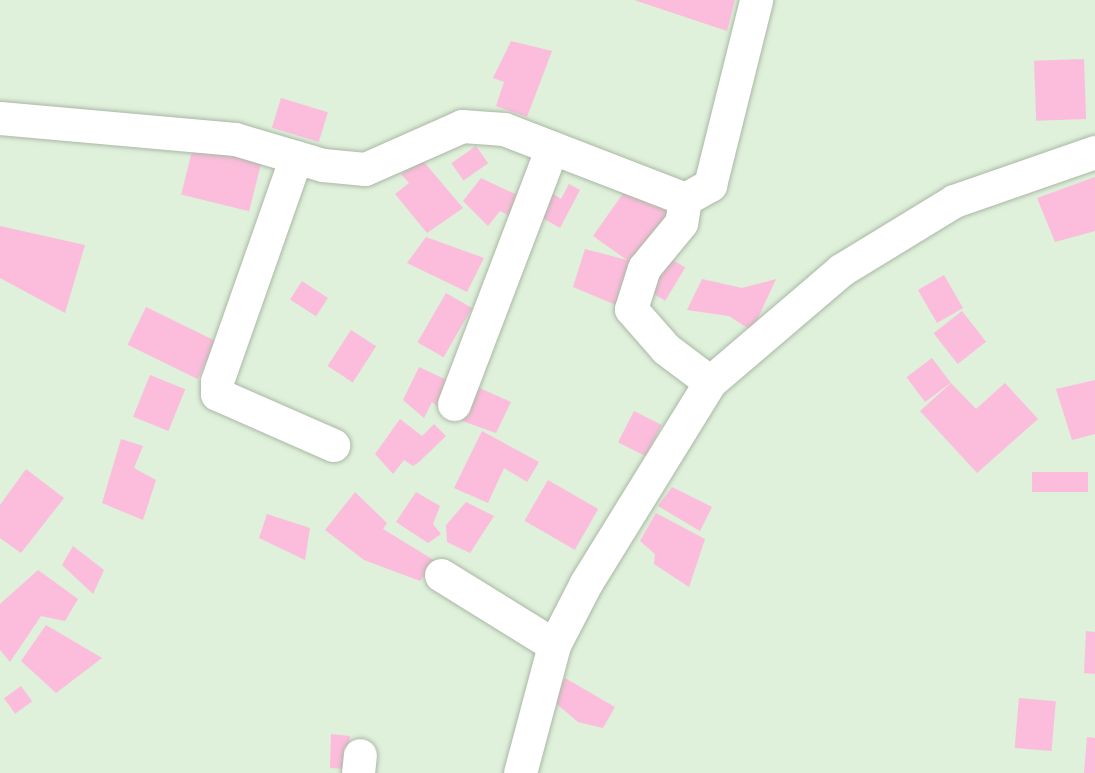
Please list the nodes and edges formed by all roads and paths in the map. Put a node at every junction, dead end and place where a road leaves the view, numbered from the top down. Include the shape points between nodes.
1 (756, 0) edge
2 (0, 118) edge
3 (552, 148) junction
4 (1095, 152) edge
5 (296, 157) junction
6 (685, 199) junction
7 (710, 382) junction
8 (454, 404) dead end
9 (333, 445) dead end
10 (441, 575) dead end
11 (555, 645) junction
12 (520, 773) edge

1 - 6 street via 710,185
2 - 5 street via 235,139
3 - 5 street via 504,129 462,126 365,169
3 - 6 street
3 - 8 street
4 - 7 street via 954,201 841,270
5 - 9 street via 217,381 217,394
6 - 7 street via 681,223 644,268 632,309 666,349
7 - 11 street via 586,583
10 - 11 street
11 - 12 street

